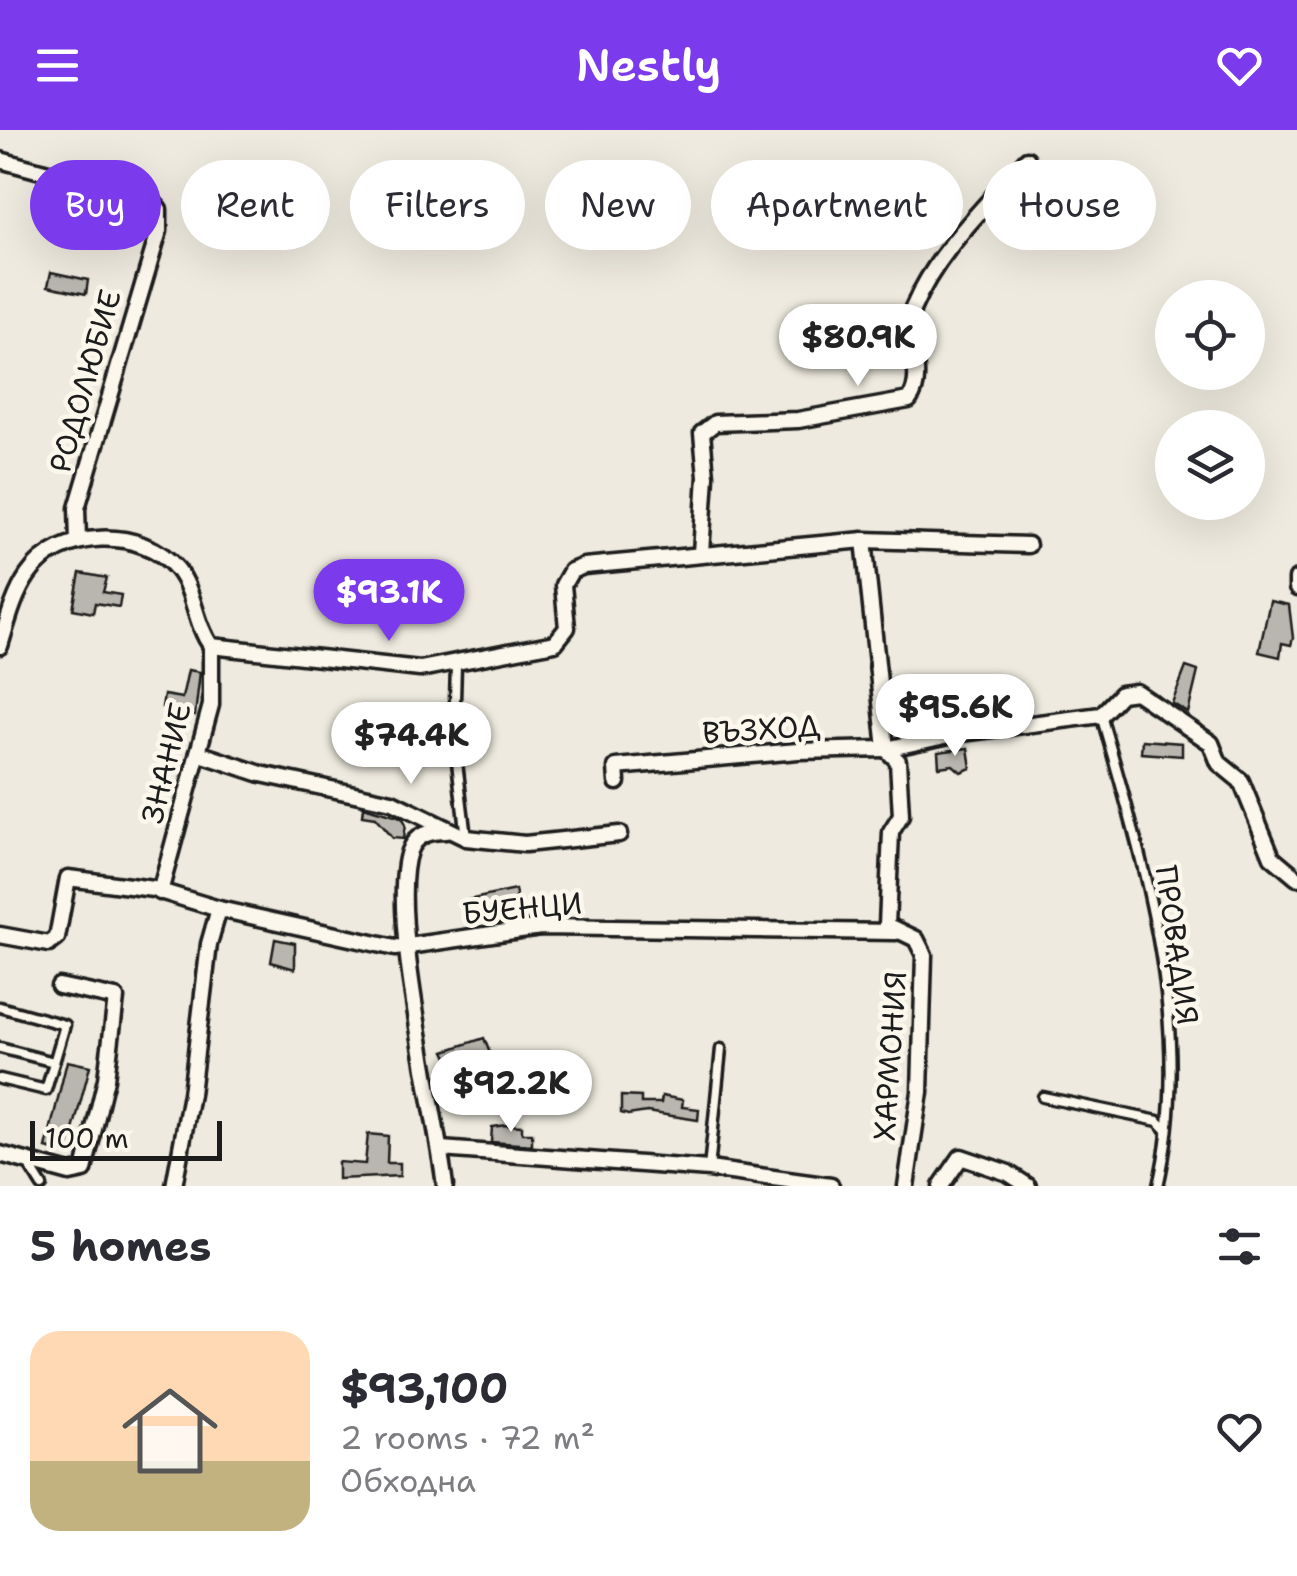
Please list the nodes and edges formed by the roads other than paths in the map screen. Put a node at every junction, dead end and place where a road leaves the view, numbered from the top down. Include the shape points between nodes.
1 (1027, 158) dead end
2 (0, 160) edge
3 (864, 540) junction
4 (78, 541) junction
5 (1028, 545) dead end
6 (702, 553) junction
7 (1297, 579) edge
8 (1297, 588) edge
9 (0, 646) edge
10 (212, 646) junction
11 (456, 665) junction
12 (1101, 715) junction
13 (886, 749) junction
14 (198, 753) junction
15 (618, 782) dead end
16 (448, 831) junction
17 (619, 834) dead end
18 (466, 838) junction
19 (1297, 878) edge
20 (160, 892) junction
21 (218, 909) junction
22 (896, 932) junction
23 (0, 935) edge
24 (409, 949) junction
25 (59, 986) dead end
26 (0, 1008) edge
27 (0, 1048) edge
28 (722, 1050) dead end
29 (54, 1062) junction
30 (0, 1079) edge
31 (1043, 1097) dead end
32 (1166, 1129) junction
33 (441, 1149) junction
34 (0, 1154) edge
35 (26, 1161) junction
36 (709, 1170) junction
37 (42, 1186) edge
38 (174, 1186) edge
39 (446, 1186) edge
40 (831, 1186) edge
41 (906, 1186) edge
42 (941, 1186) edge
43 (1028, 1186) edge
44 (1158, 1186) edge

1 - 6 street via 938,262 910,312 910,400 798,420 715,422 702,433
2 - 4 street, РОДОЛЮБИЕ via 152,201 160,209 77,508
3 - 5 street
3 - 6 street
3 - 13 street, ХАРМОНИЯ
4 - 9 street via 28,574
4 - 10 street via 127,540 165,558 185,582
6 - 11 street via 571,571 563,586 567,628 554,644
7 - 8 street
10 - 11 street via 420,669
10 - 14 street, ЗНАНИЕ via 211,705
11 - 18 lane via 454,737
12 - 13 street, ВЪЗХОД
12 - 19 street, ВЪЗХОД via 1121,694 1136,692 1212,743 1219,763 1241,781 1272,857
12 - 32 lane, ПРОВАДИЯ via 1144,867 1169,1020
13 - 15 street, ВЪЗХОД via 616,767
13 - 22 street, ХАРМОНИЯ via 898,761 901,816 892,832 886,915
14 - 16 street via 392,802
14 - 20 street, ЗНАНИЕ
16 - 18 street
16 - 24 street via 422,834 408,853
17 - 18 street via 525,844
20 - 21 street, БУЕНЦИ
20 - 23 street, БУЕНЦИ via 68,878 58,938 49,944
21 - 24 street, БУЕНЦИ
21 - 38 street
22 - 24 street, БУЕНЦИ via 541,927
22 - 41 street, ХАРМОНИЯ via 916,940 924,955 920,1092
24 - 33 street
25 - 35 street via 116,998 106,1079 84,1170 70,1173
26 - 29 lane via 65,1025
27 - 29 lane
28 - 36 lane
29 - 30 lane via 46,1090
31 - 32 lane via 1158,1121
32 - 44 lane, ПРОВАДИЯ
33 - 36 street
33 - 39 street
34 - 35 street
35 - 37 lane
36 - 40 street
42 - 43 street via 960,1157

